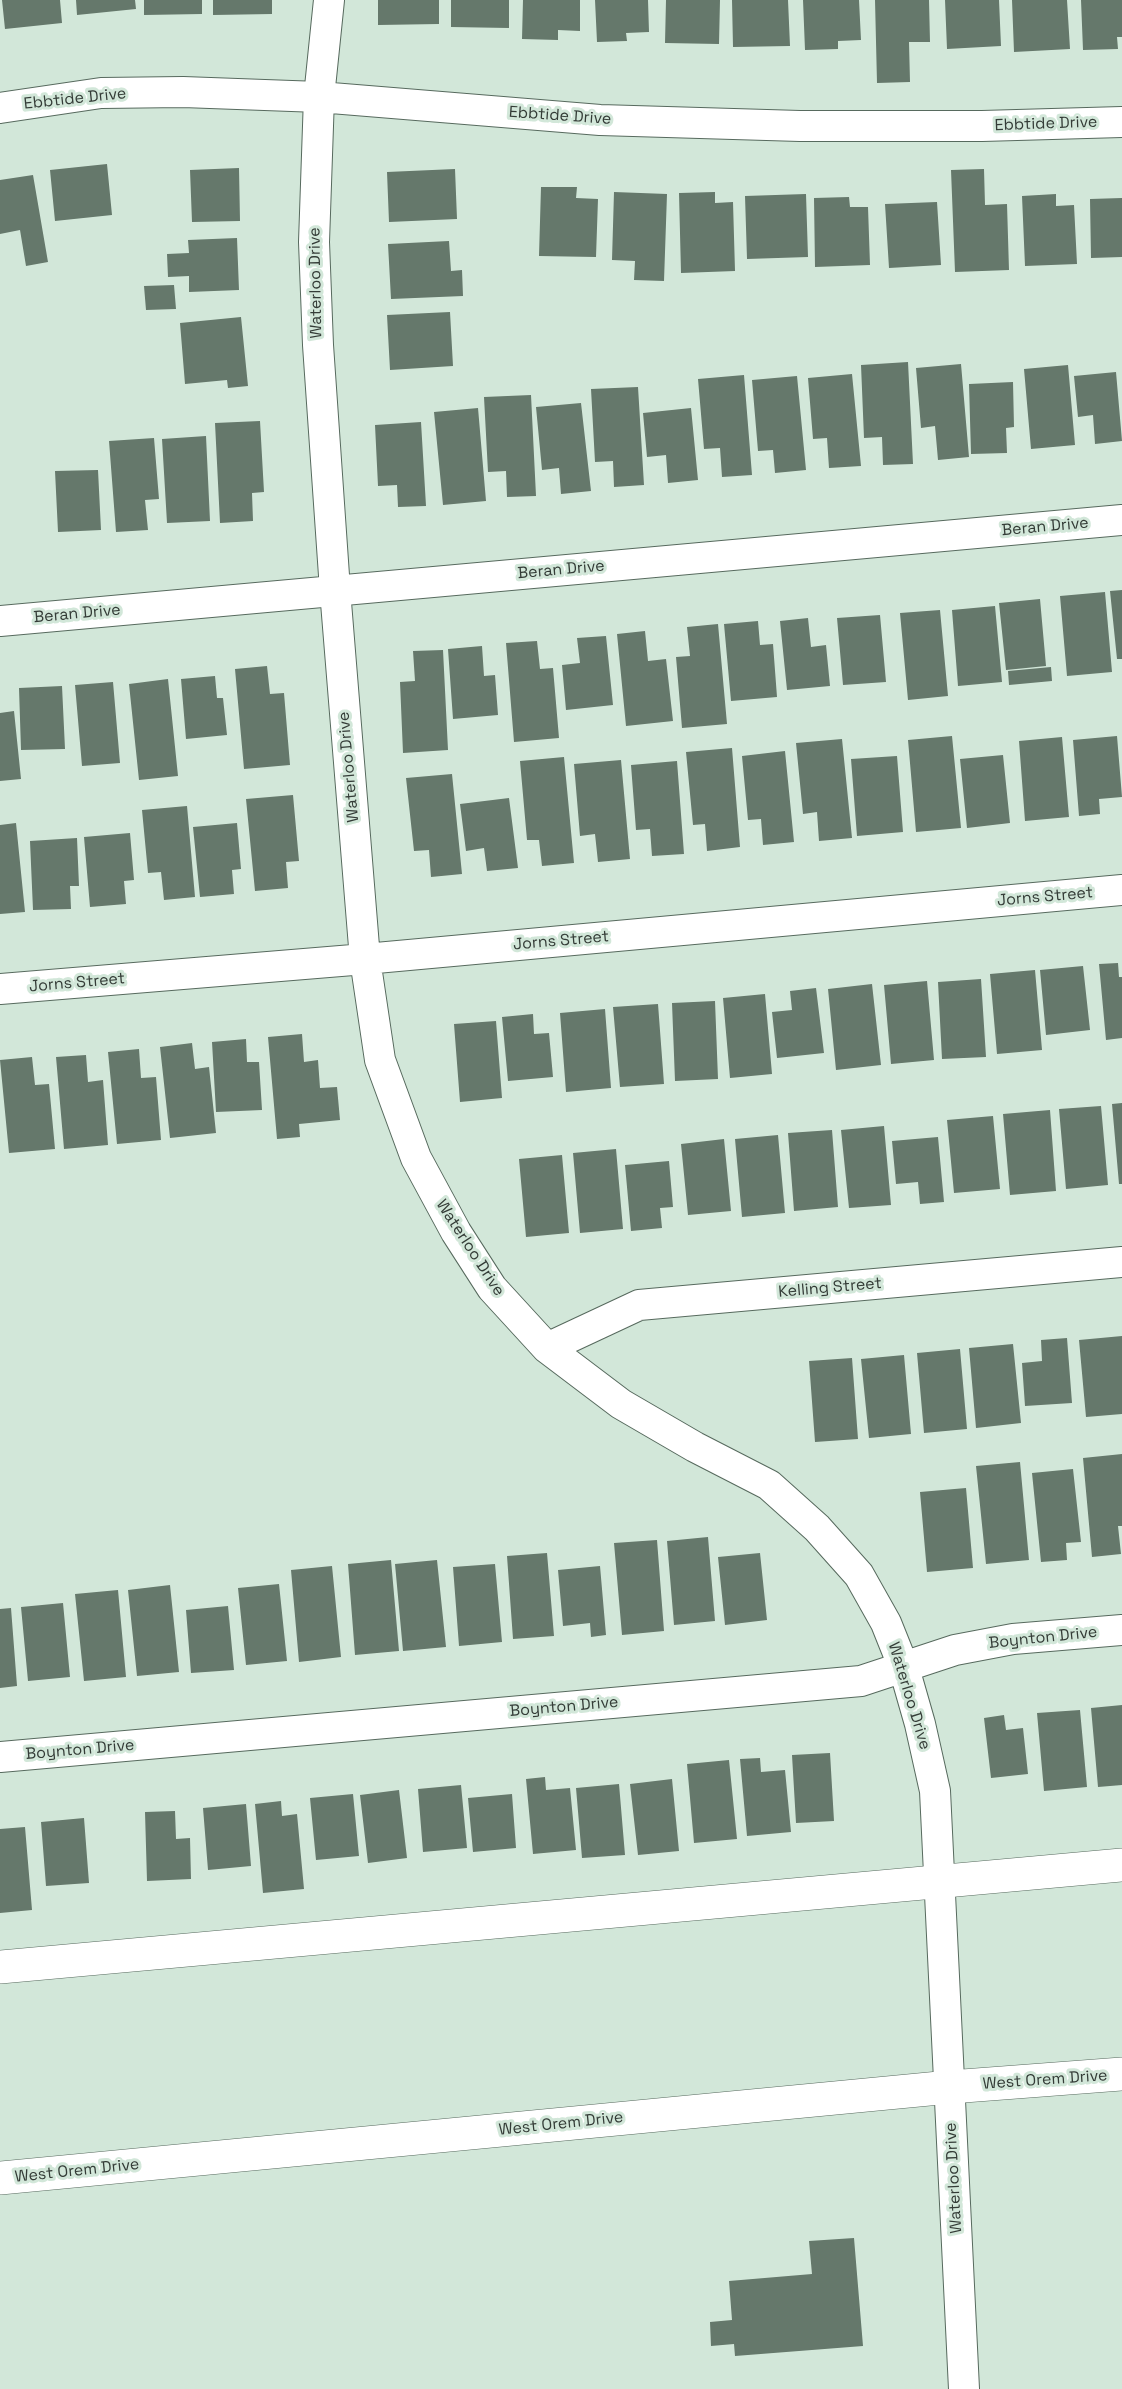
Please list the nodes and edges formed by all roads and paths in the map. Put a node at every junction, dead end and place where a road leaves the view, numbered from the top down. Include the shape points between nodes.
1 (329, 0) edge
2 (319, 97) junction
3 (0, 108) edge
4 (1122, 122) edge
5 (1122, 520) edge
6 (335, 590) junction
7 (0, 621) edge
8 (1122, 890) edge
9 (365, 959) junction
10 (0, 989) edge
11 (1122, 1262) edge
12 (547, 1348) junction
13 (1122, 1630) edge
14 (904, 1668) junction
15 (0, 1757) edge
16 (1122, 1865) edge
17 (938, 1881) junction
18 (0, 1967) edge
19 (1122, 2074) edge
20 (950, 2087) junction
21 (0, 2178) edge
22 (964, 2389) edge

1 - 2 street, Waterloo Drive
2 - 3 street, Ebbtide Drive via 101,93
2 - 4 street, Ebbtide Drive via 600,120 800,126
2 - 6 street, Waterloo Drive via 314,242
5 - 6 street, Beran Drive
6 - 7 street, Beran Drive
6 - 9 street, Waterloo Drive
8 - 9 street, Jorns Street
9 - 10 street, Jorns Street
9 - 12 street, Waterloo Drive via 380,1060 416,1158 492,1288
11 - 12 street, Kelling Street via 639,1305
12 - 14 street, Waterloo Drive via 621,1404 770,1485 817,1528 859,1575 886,1623
13 - 14 street, Boynton Drive via 1013,1639 955,1650
14 - 15 street, Boynton Drive via 861,1681
14 - 17 street, Waterloo Drive via 935,1791
16 - 17 main road
17 - 18 main road
17 - 20 street, Waterloo Drive
19 - 20 main road, West Orem Drive
20 - 21 main road, West Orem Drive
20 - 22 street, Waterloo Drive

